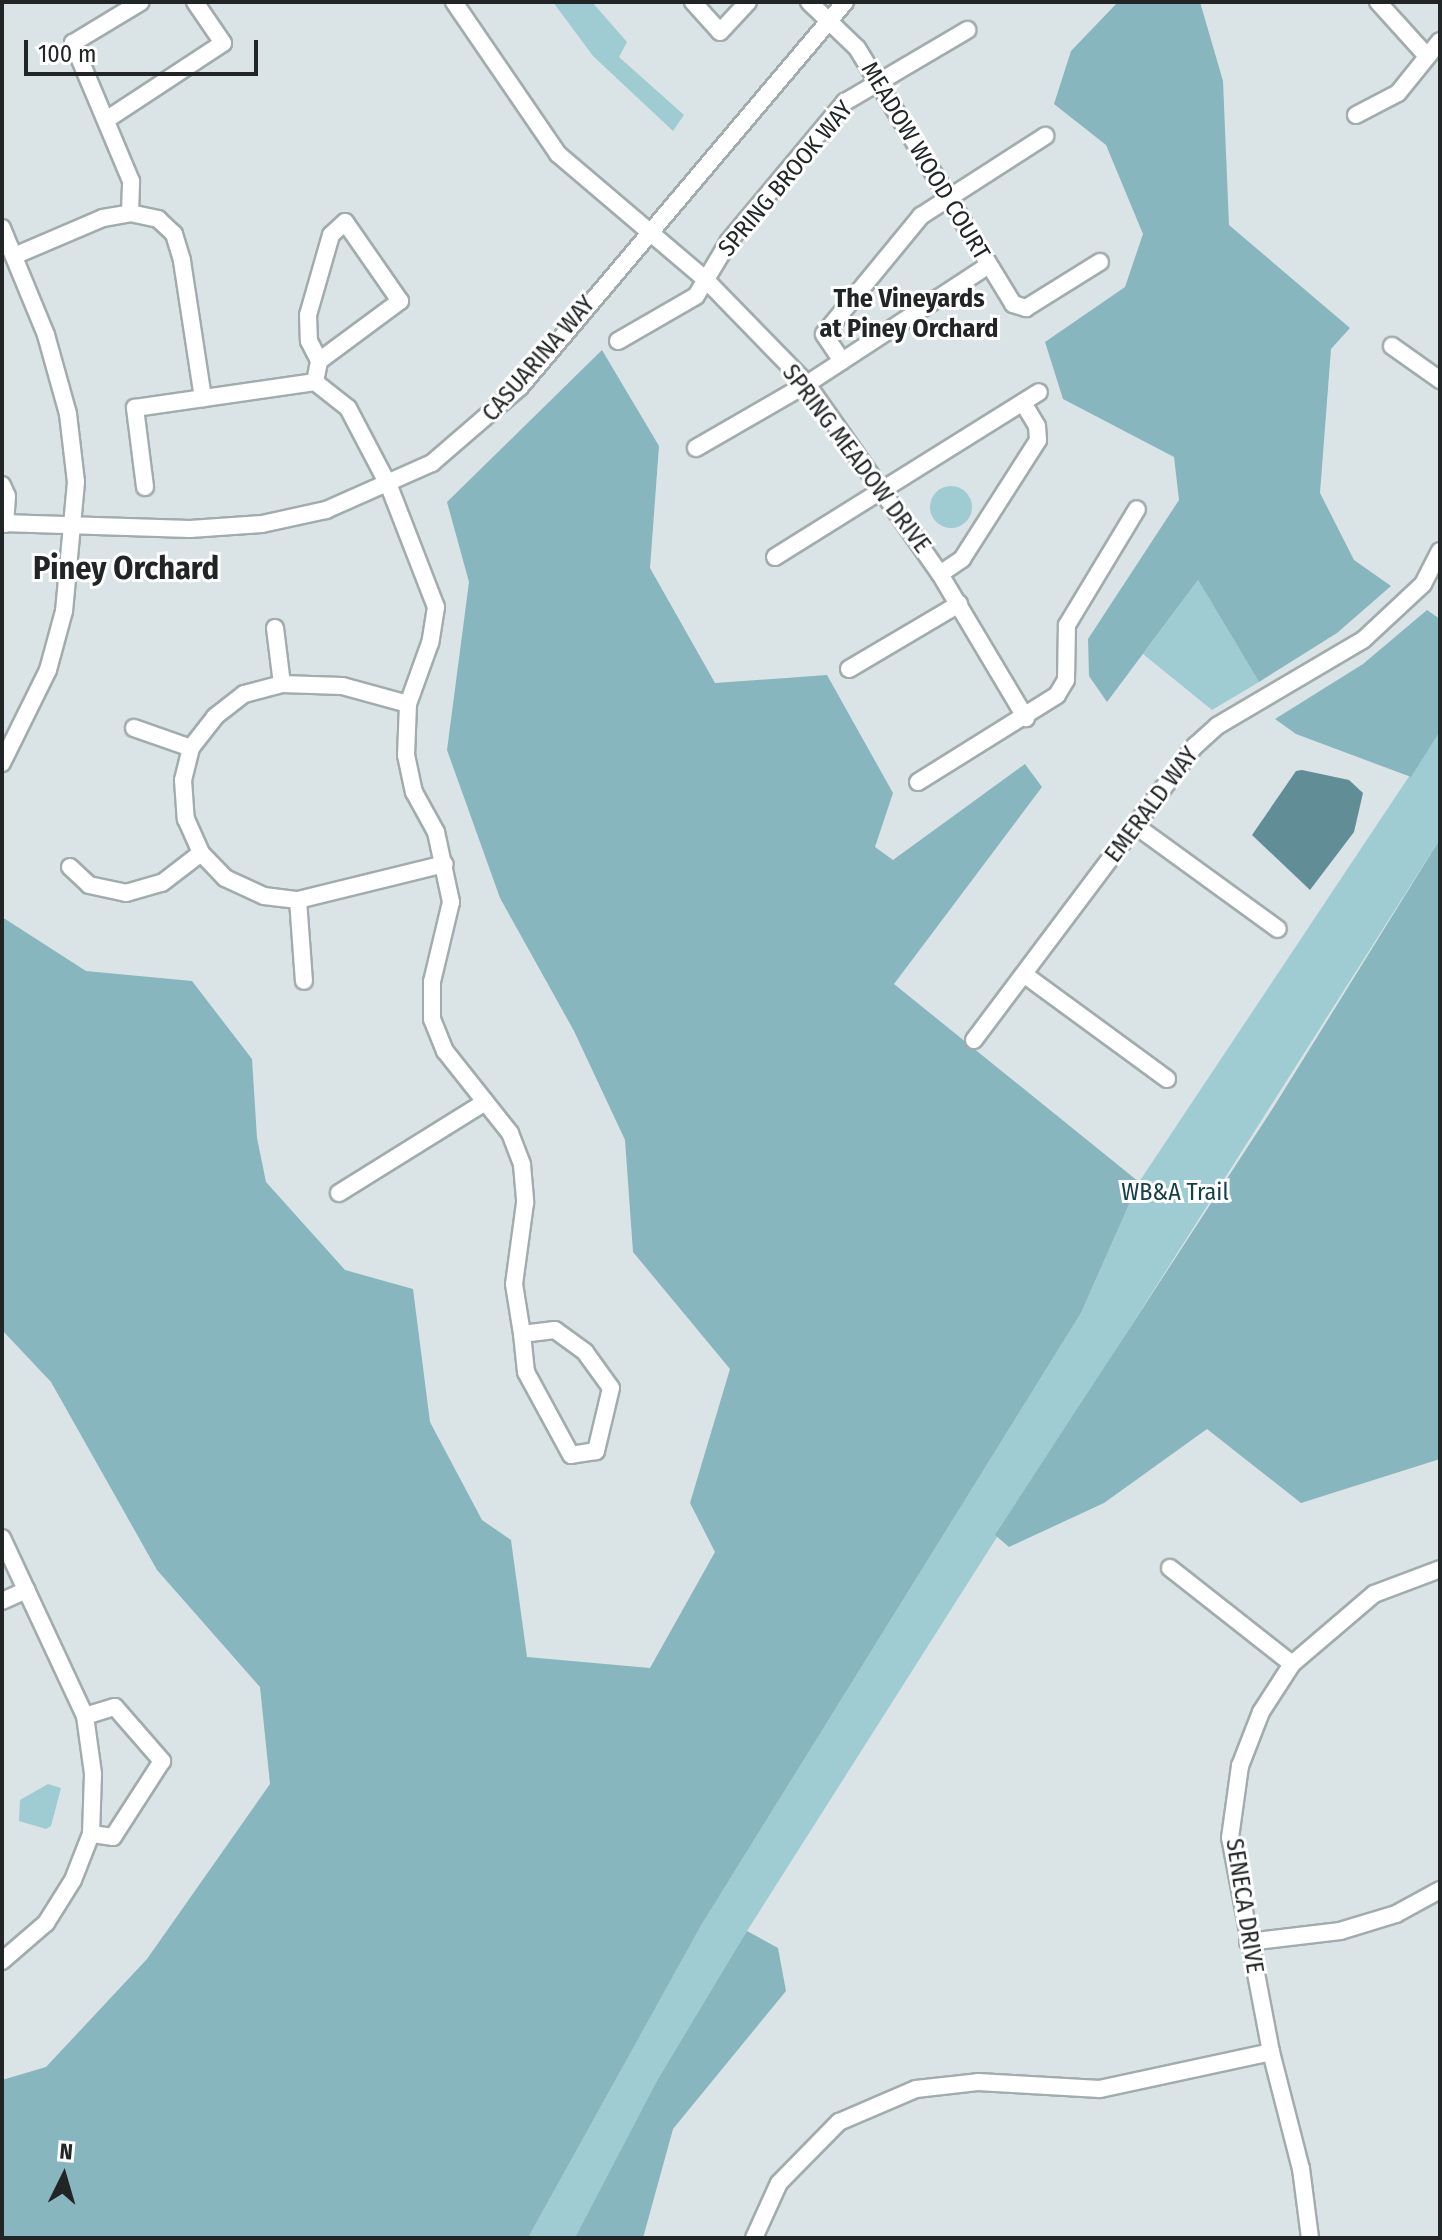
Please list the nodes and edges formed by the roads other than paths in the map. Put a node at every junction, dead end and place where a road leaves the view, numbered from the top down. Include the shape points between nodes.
1 (141, 2) edge
2 (195, 2) edge
3 (454, 2) edge
4 (693, 2) edge
5 (748, 2) edge
6 (809, 2) edge
7 (845, 2) edge
8 (1378, 2) edge
9 (828, 18) junction
10 (967, 30) dead end
11 (1440, 41) edge
12 (1425, 54) junction
13 (876, 84) junction
14 (1356, 115) dead end
15 (106, 120) junction
16 (1045, 136) dead end
17 (945, 200) junction
18 (130, 213) junction
19 (2, 228) edge
20 (648, 231) junction
21 (14, 256) junction
22 (1100, 262) dead end
23 (987, 266) junction
24 (706, 280) junction
25 (618, 341) dead end
26 (1392, 346) dead end
27 (319, 361) junction
28 (842, 361) junction
29 (1440, 380) edge
30 (315, 382) junction
31 (807, 384) junction
32 (1039, 392) dead end
33 (203, 398) junction
34 (1023, 403) junction
35 (696, 448) dead end
36 (2, 485) edge
37 (389, 486) junction
38 (145, 487) dead end
39 (886, 492) junction
40 (1137, 509) dead end
41 (4, 524) edge
42 (74, 527) junction
43 (1440, 551) edge
44 (775, 557) dead end
45 (940, 574) junction
46 (959, 604) junction
47 (275, 628) dead end
48 (849, 669) dead end
49 (282, 684) junction
50 (408, 704) junction
51 (1026, 718) junction
52 (134, 728) dead end
53 (191, 748) junction
54 (2, 763) edge
55 (918, 782) dead end
56 (1136, 826) junction
57 (201, 853) junction
58 (445, 864) junction
59 (70, 867) dead end
60 (298, 900) junction
61 (1278, 929) dead end
62 (1025, 975) junction
63 (304, 981) dead end
64 (974, 1040) dead end
65 (1167, 1079) dead end
66 (485, 1102) junction
67 (339, 1193) dead end
68 (522, 1334) junction
69 (2, 1538) edge
70 (1170, 1568) dead end
71 (1440, 1569) edge
72 (27, 1590) junction
73 (2, 1601) edge
74 (1292, 1664) junction
75 (85, 1716) junction
76 (91, 1834) junction
77 (1440, 1890) edge
78 (1248, 1942) junction
79 (2, 1961) edge
80 (1271, 2052) junction
81 (754, 2238) edge
82 (1310, 2238) edge

1 - 15 street via 73,43
2 - 15 street via 223,43
3 - 20 street, SPRING MEADOW DRIVE via 558,154
4 - 5 street via 720,32
6 - 9 street, MEADOW WOOD COURT
7 - 9 street, CASUARINA WAY
8 - 12 street
9 - 13 street, MEADOW WOOD COURT via 857,48
9 - 20 street, CASUARINA WAY
10 - 13 street, SPRING BROOK WAY
11 - 12 street
12 - 14 street via 1398,93
13 - 17 street, MEADOW WOOD COURT
13 - 24 street, SPRING BROOK WAY via 845,102 729,241
15 - 18 street via 131,181
16 - 17 street
17 - 23 street, MEADOW WOOD COURT
17 - 28 street via 921,216 824,334
18 - 21 street via 103,218
18 - 33 street via 158,219 174,234
19 - 21 street
20 - 24 street, SPRING MEADOW DRIVE
20 - 37 street, CASUARINA WAY via 520,387 479,428
21 - 42 street via 46,335 68,414
22 - 23 street, MEADOW WOOD COURT via 1026,308 1013,304
23 - 28 street
24 - 25 street, SPRING BROOK WAY via 696,296
24 - 31 street, SPRING MEADOW DRIVE
26 - 29 street
27 - 27 street via 400,301 345,222 331,235 308,315 309,341
27 - 30 street
28 - 31 street
30 - 33 street
30 - 37 street via 348,408
31 - 35 street
31 - 39 street, SPRING MEADOW DRIVE
32 - 34 street
33 - 38 street via 135,408
34 - 39 street
34 - 45 street via 1037,426 1038,440 962,559
36 - 41 street via 7,496
37 - 42 street, CASUARINA WAY via 326,510 262,524
37 - 50 street via 436,607 430,643
39 - 44 street
39 - 45 street, SPRING MEADOW DRIVE
40 - 51 street via 1067,625 1066,680 1049,704
41 - 42 street, CASUARINA WAY
42 - 54 street via 64,611 48,670
43 - 56 street, EMERALD WAY via 1423,584 1363,640 1217,726 1195,746
45 - 46 street, SPRING MEADOW DRIVE
46 - 48 street
46 - 51 street, SPRING MEADOW DRIVE
47 - 49 street
49 - 50 street via 342,686
49 - 53 street via 244,694 215,717
50 - 58 street via 406,755 414,792 436,832
51 - 55 street
52 - 53 street
53 - 57 street via 186,819
56 - 61 street
56 - 62 street, EMERALD WAY
57 - 59 street via 162,883 126,893 89,885
57 - 60 street via 225,878 264,896
58 - 60 street
58 - 66 street via 451,902 432,982 432,1019 445,1051
60 - 63 street
62 - 64 street, EMERALD WAY
62 - 65 street
66 - 67 street
66 - 68 street via 510,1133 522,1165 525,1203 514,1284
68 - 68 street via 526,1372 571,1455 596,1451 611,1388 585,1352 555,1330
69 - 72 street
70 - 74 street
71 - 74 street, SENECA DRIVE via 1374,1594
72 - 73 street
72 - 75 street
74 - 78 street, SENECA DRIVE via 1261,1712 1240,1766 1230,1838
75 - 76 street via 93,1774
75 - 76 street via 115,1707 162,1761 113,1837
76 - 79 street via 73,1880 46,1923
77 - 78 street via 1396,1914 1340,1931
78 - 80 street, SENECA DRIVE
80 - 81 street via 1100,2089 978,2082 916,2089 839,2122 779,2183
80 - 82 street, SENECA DRIVE via 1301,2169

